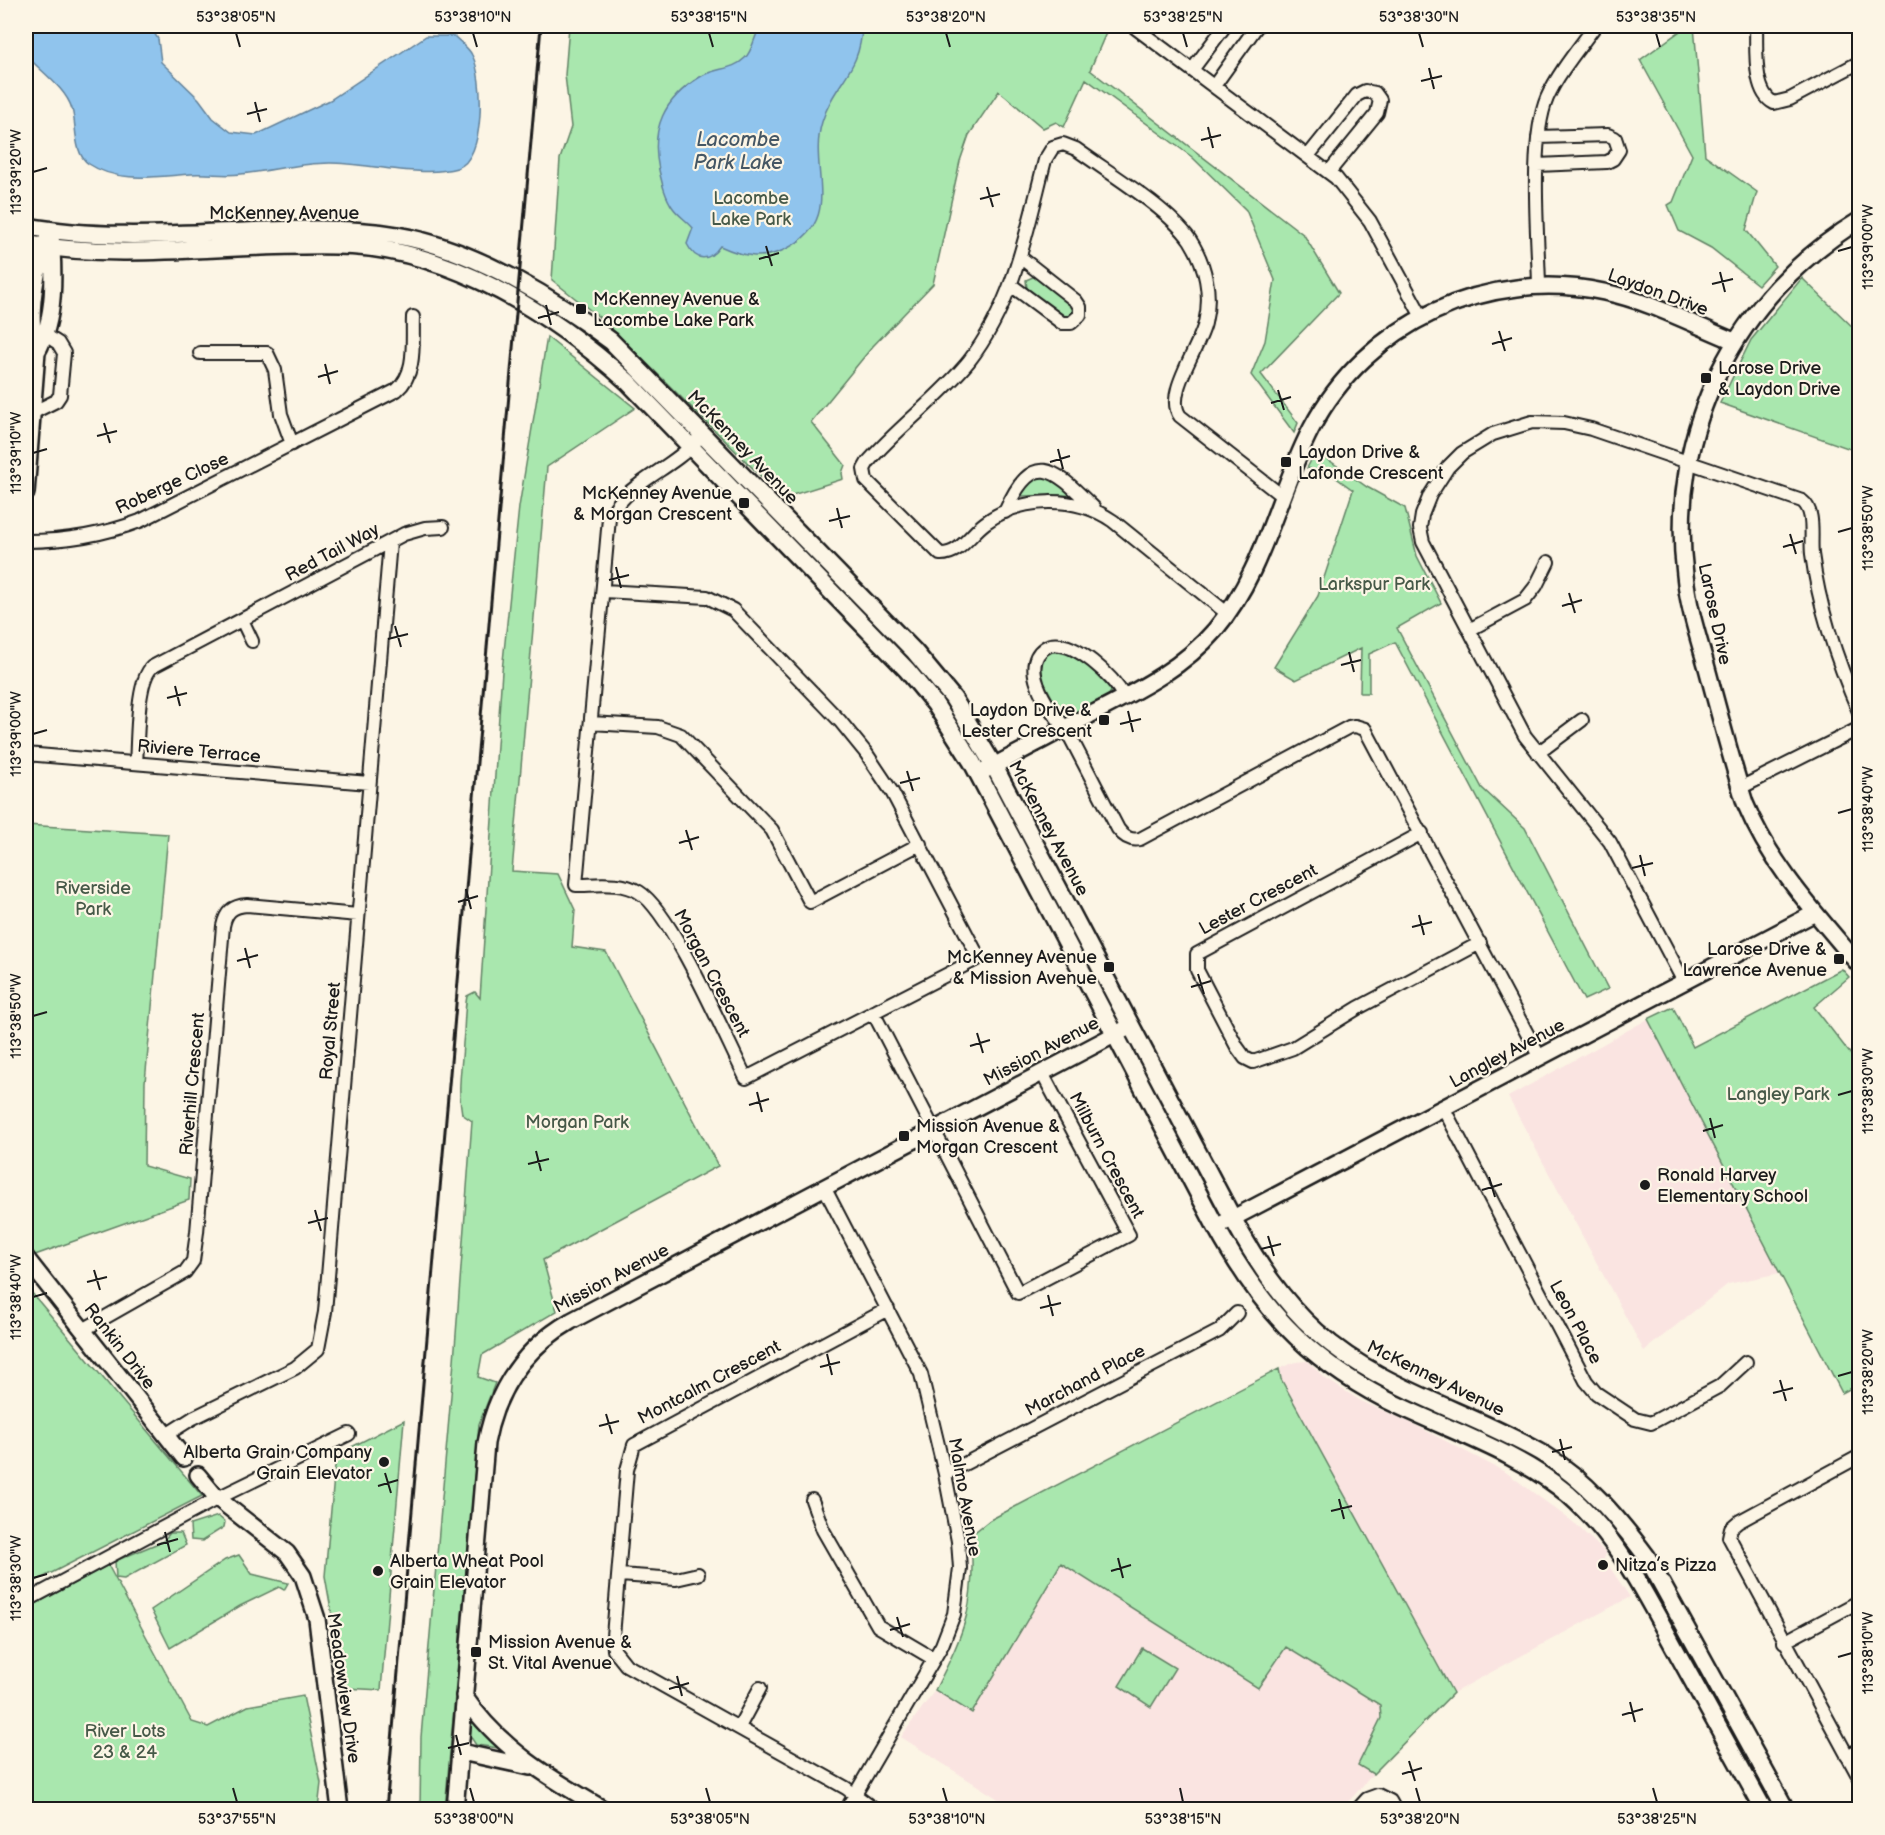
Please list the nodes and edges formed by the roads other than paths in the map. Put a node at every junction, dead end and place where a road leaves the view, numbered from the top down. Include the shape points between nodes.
1 (1133, 26) edge
2 (1225, 26) edge
3 (1257, 26) edge
4 (1595, 26) edge
5 (1756, 26) edge
6 (1860, 62) edge
7 (1192, 70) junction
8 (1214, 86) junction
9 (1538, 136) junction
10 (1308, 156) junction
11 (1537, 165) junction
12 (1329, 172) junction
13 (1860, 220) edge
14 (26, 226) edge
15 (50, 230) junction
16 (26, 244) edge
17 (48, 248) junction
18 (1020, 256) junction
19 (1011, 285) junction
20 (1539, 285) junction
21 (413, 317) dead end
22 (1422, 317) junction
23 (35, 335) edge
24 (1734, 341) junction
25 (200, 353) dead end
26 (29, 413) edge
27 (702, 433) junction
28 (292, 444) junction
29 (690, 447) junction
30 (1688, 462) junction
31 (26, 493) edge
32 (1282, 496) junction
33 (1005, 512) junction
34 (1100, 513) junction
35 (443, 526) dead end
36 (26, 541) edge
37 (390, 542) junction
38 (1548, 562) dead end
39 (604, 591) junction
40 (1228, 614) junction
41 (242, 620) junction
42 (1469, 630) junction
43 (252, 641) dead end
44 (1124, 697) junction
45 (1860, 714) edge
46 (1582, 720) dead end
47 (591, 723) junction
48 (1065, 728) junction
49 (1860, 728) edge
50 (1538, 753) junction
51 (26, 754) edge
52 (136, 764) junction
53 (994, 765) junction
54 (978, 774) junction
55 (369, 783) junction
56 (1740, 788) junction
57 (1422, 833) junction
58 (920, 844) junction
59 (1815, 913) junction
60 (358, 915) junction
61 (1480, 943) junction
62 (1860, 966) edge
63 (1684, 982) junction
64 (873, 1012) junction
65 (1131, 1026) junction
66 (1115, 1034) junction
67 (1540, 1058) junction
68 (1042, 1073) junction
69 (1444, 1109) junction
70 (935, 1128) junction
71 (824, 1187) junction
72 (1233, 1219) junction
73 (1216, 1227) junction
74 (26, 1258) edge
75 (888, 1309) junction
76 (1237, 1313) dead end
77 (83, 1330) junction
78 (1746, 1362) dead end
79 (349, 1434) dead end
80 (166, 1435) junction
81 (1860, 1456) edge
82 (184, 1458) dead end
83 (945, 1474) junction
84 (198, 1475) dead end
85 (217, 1498) junction
86 (812, 1500) dead end
87 (698, 1574) dead end
88 (620, 1575) junction
89 (26, 1601) edge
90 (1860, 1601) edge
91 (1784, 1642) junction
92 (934, 1659) junction
93 (760, 1688) dead end
94 (464, 1696) junction
95 (739, 1727) junction
96 (1860, 1749) edge
97 (461, 1752) junction
98 (1847, 1756) junction
99 (532, 1768) junction
100 (1860, 1779) edge
101 (855, 1795) junction
102 (340, 1809) edge
103 (455, 1809) edge
104 (605, 1809) edge
105 (846, 1809) edge
106 (875, 1809) edge
107 (1357, 1809) edge
108 (1395, 1809) edge
109 (1764, 1809) edge
110 (1786, 1809) edge

1 - 7 street
2 - 7 street
3 - 8 street
4 - 9 street via 1547,98
5 - 6 street via 1761,87 1774,103 1790,99
7 - 8 street
8 - 10 street
9 - 11 street
9 - 11 street via 1608,135 1615,138 1619,150 1607,162
10 - 12 street
10 - 12 street via 1357,95 1365,91 1375,93 1380,100 1377,112
11 - 20 street
12 - 22 street via 1370,221
13 - 24 street, Larose Drive via 1784,279
14 - 15 main road, McKenney Avenue
15 - 17 street
15 - 27 main road, McKenney Avenue via 130,234 334,229 411,238 507,275 588,323 642,370
16 - 17 main road, McKenney Avenue
17 - 23 street via 39,265
17 - 29 main road, McKenney Avenue via 140,252 354,246 443,266 496,290 576,337 628,382
18 - 19 street
18 - 19 street via 1076,301 1080,315 1071,323 1062,323
18 - 32 street via 1044,160 1050,149 1058,145 1077,149 1176,224 1198,256 1208,296 1203,332 1175,394 1176,410
19 - 33 street via 994,322 969,361 870,459 864,473 872,488 940,554 957,550 985,523
20 - 22 street, Laydon Drive via 1473,296
20 - 24 street, Laydon Drive via 1618,295
21 - 28 street, Roberge Close via 411,369 403,385
22 - 32 street, Laydon Drive via 1375,349 1333,394 1311,429
23 - 26 street via 38,352
23 - 26 street via 58,343 64,353 60,395 51,405
24 - 30 street, Larose Drive via 1706,398
25 - 28 street via 267,353 275,369 281,414
26 - 31 street
27 - 29 street, Morgan Crescent
27 - 53 main road, McKenney Avenue via 914,651 953,698
28 - 36 street, Roberge Close via 128,525 79,537
29 - 39 street, Morgan Crescent via 630,492 613,510 609,518
29 - 54 main road, McKenney Avenue via 907,670 935,704
30 - 42 street via 1591,429 1552,422 1532,422 1502,430 1462,453 1430,495 1420,534
30 - 45 street via 1798,499 1808,506 1816,579
30 - 56 street, Larose Drive via 1682,516 1688,596
32 - 40 street, Laydon Drive via 1257,566
33 - 34 street via 1035,503 1056,503
33 - 34 street via 1013,493 1034,472 1047,469
34 - 40 street
35 - 37 street, Red Tail Way via 418,529
37 - 41 street, Red Tail Way
37 - 55 street, Royal Street
38 - 42 street via 1525,600
39 - 47 street, Morgan Crescent
39 - 58 street, Morgan Crescent via 707,597 733,610 853,737 892,792
40 - 44 street, Laydon Drive via 1185,658
41 - 43 street
41 - 52 street, Red Tail Way via 148,670 142,689
42 - 50 street via 1523,733
44 - 48 street, Laydon Drive
44 - 48 street via 1116,682 1074,648 1061,644 1046,647 1035,658 1033,673
46 - 50 street
47 - 58 street via 664,727 681,735 772,830 810,902
47 - 64 street, Morgan Crescent via 576,885 616,884 637,890 650,900 691,967 746,1078
48 - 53 street, Laydon Drive
48 - 57 street via 1118,829 1128,838 1140,838 1356,726 1371,737
49 - 56 street
50 - 63 street via 1610,842
51 - 52 street, Riviere Terrace
52 - 55 street, Riviere Terrace
53 - 54 street, Laydon Drive
53 - 65 main road, McKenney Avenue
54 - 66 main road, McKenney Avenue
55 - 60 street, Royal Street
56 - 59 street, Larose Drive via 1765,845
57 - 61 street
57 - 61 street, Lester Crescent via 1197,954 1197,970 1237,1047 1253,1062 1293,1048 1358,1008
58 - 64 street, Morgan Crescent via 979,958
59 - 62 street, Larose Drive
59 - 63 street, Langley Avenue
60 - 77 street, Riverhill Crescent via 247,905 227,913 193,1261 184,1272
60 - 80 street, Royal Street via 325,1312 318,1349 295,1368
61 - 67 street
63 - 67 street, Langley Avenue
64 - 70 street
65 - 66 street, Mission Avenue
65 - 72 main road, McKenney Avenue
66 - 68 street, Mission Avenue
66 - 73 main road, McKenney Avenue
67 - 69 street, Langley Avenue
68 - 70 street, Mission Avenue
68 - 70 street, Milburn Crescent via 1129,1235 1018,1293
69 - 72 street, Langley Avenue
69 - 78 street, Leon Place via 1586,1381 1596,1393 1635,1419 1654,1422 1720,1386
70 - 71 street, Mission Avenue
71 - 75 street, Malmo Avenue
71 - 94 street, Mission Avenue via 559,1328 518,1366 497,1403 486,1443
72 - 73 street, Langley Avenue
72 - 110 main road, McKenney Avenue via 1278,1292 1317,1333 1394,1382 1545,1455 1603,1503 1647,1557
73 - 109 main road, McKenney Avenue via 1262,1302 1301,1342 1340,1372 1384,1398 1518,1460 1584,1509 1624,1557
74 - 77 street, Rankin Drive
75 - 83 street, Malmo Avenue via 921,1374
75 - 88 street, Montcalm Crescent via 638,1440 631,1450 627,1470
76 - 83 street, Marchand Place via 1219,1331
77 - 80 street, Rankin Drive
79 - 85 street
80 - 82 street, Rankin Drive
81 - 91 street via 1738,1522 1730,1531 1731,1544
83 - 92 street, Malmo Avenue via 958,1541 959,1582 954,1614
84 - 85 street, Meadowview Drive
85 - 89 street
85 - 102 street, Meadowview Drive via 287,1553 303,1576 317,1620
86 - 92 street via 823,1530 878,1626
87 - 88 street via 676,1579
88 - 95 street, Montcalm Crescent via 613,1636 619,1658
90 - 91 street
91 - 98 street
92 - 101 street, Malmo Avenue
93 - 95 street
94 - 97 street, Mission Avenue
94 - 99 street
95 - 101 street, Montcalm Crescent
96 - 98 street
97 - 99 street
97 - 103 street, Mission Avenue
98 - 100 street
99 - 104 street
101 - 105 street, Malmo Avenue
101 - 106 street, Montcalm Crescent
107 - 108 street via 1378,1795

